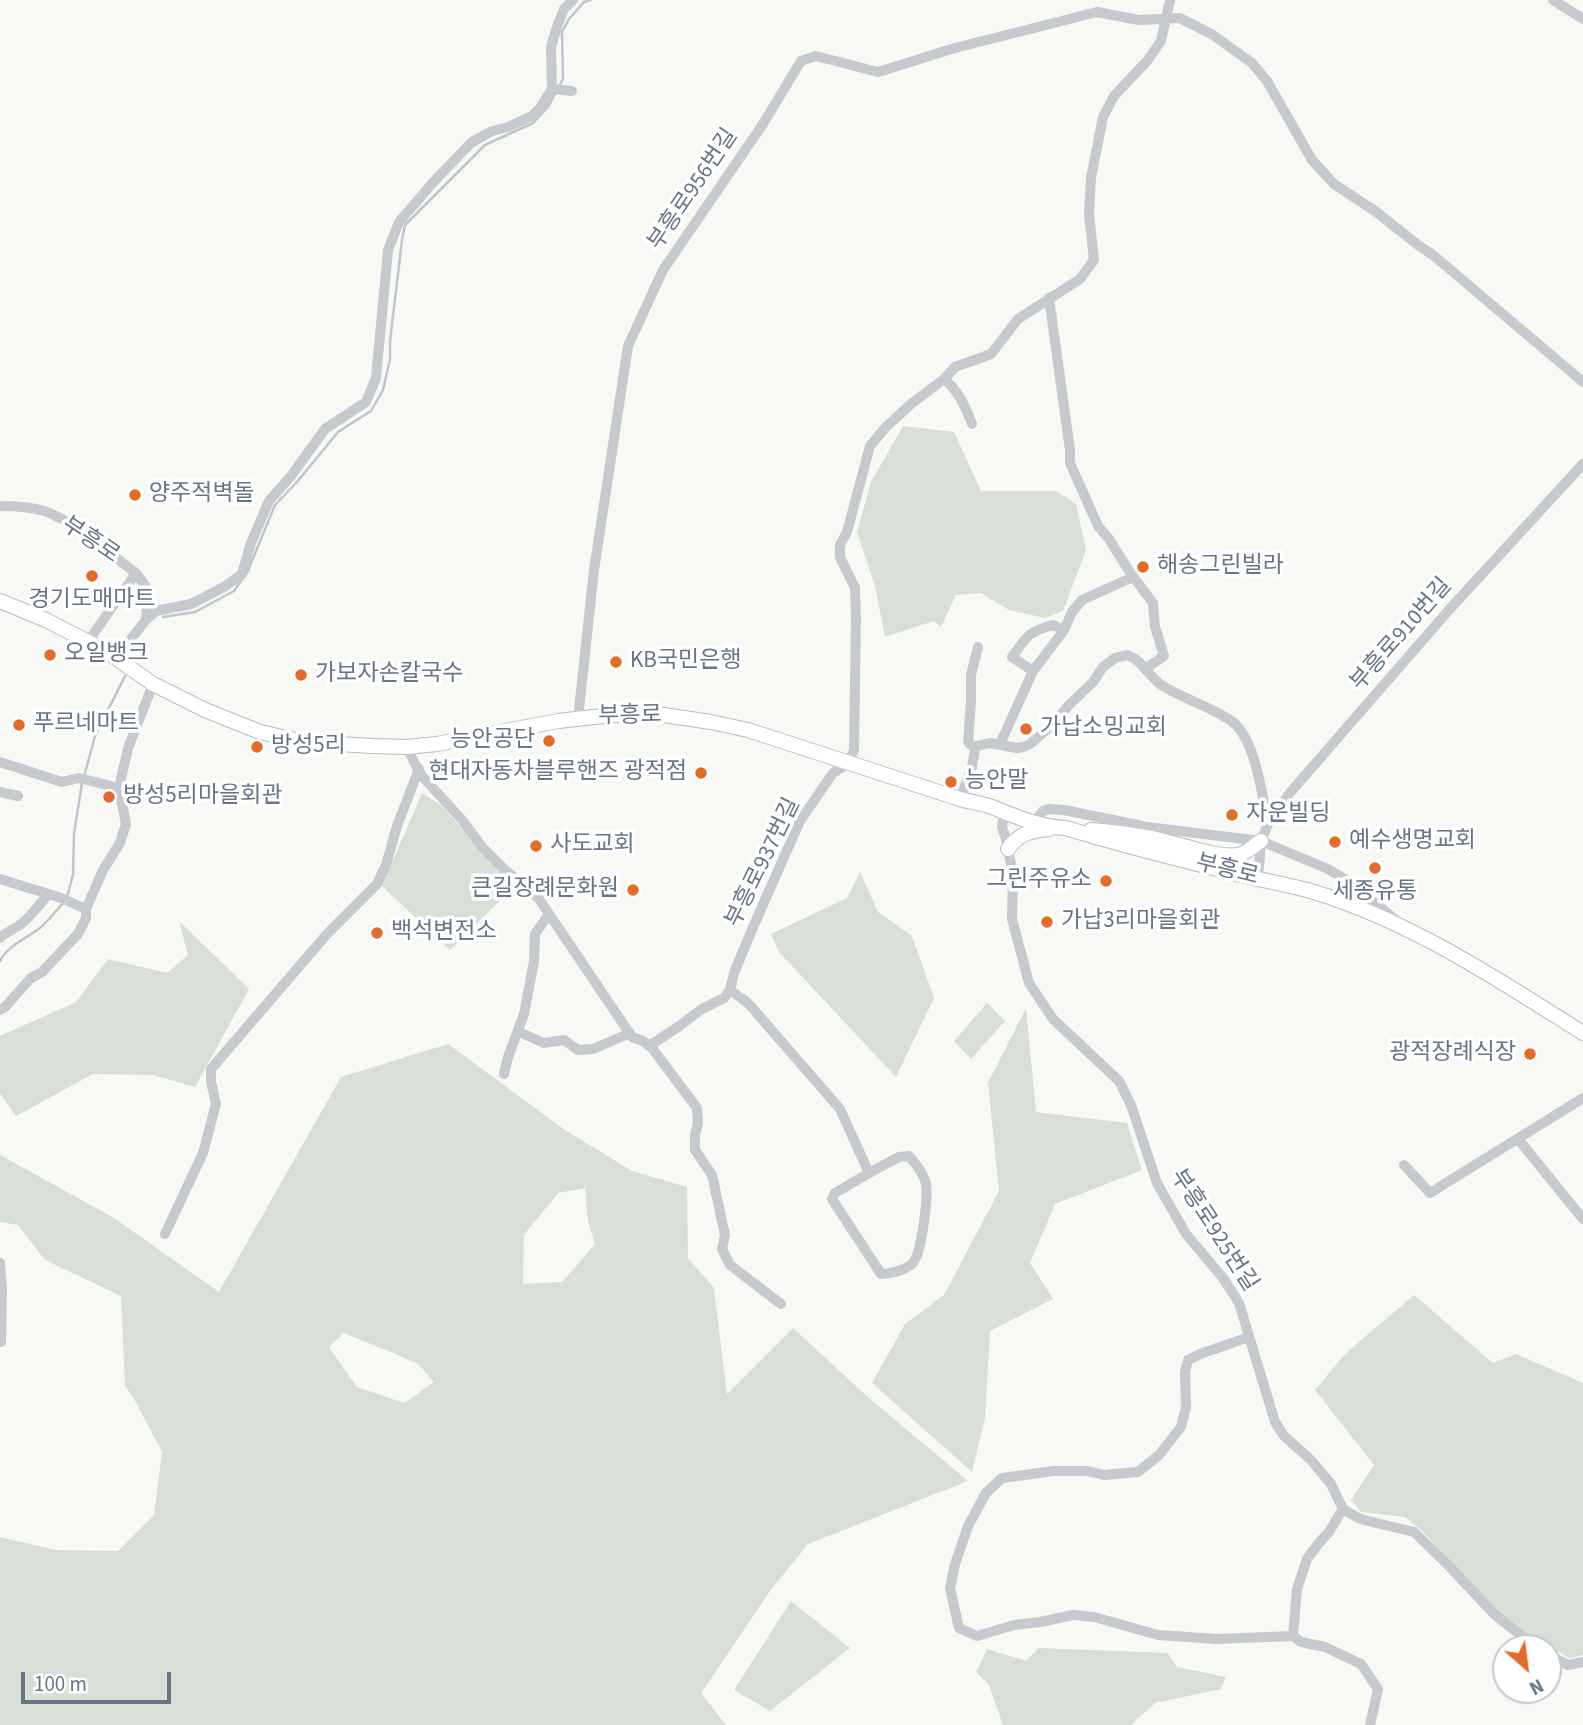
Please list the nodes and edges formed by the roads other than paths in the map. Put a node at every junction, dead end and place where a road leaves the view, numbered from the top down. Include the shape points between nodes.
1 (573, 0) edge
2 (1170, 0) edge
3 (1553, 0) edge
4 (1165, 18) junction
5 (1583, 19) edge
6 (552, 89) junction
7 (572, 91) dead end
8 (1049, 298) junction
9 (944, 379) junction
10 (1583, 382) edge
11 (972, 424) dead end
12 (1583, 464) edge
13 (0, 506) edge
14 (135, 573) junction
15 (1133, 577) junction
16 (0, 601) edge
17 (146, 620) junction
18 (1064, 630) junction
19 (87, 643) junction
20 (978, 647) dead end
21 (115, 659) junction
22 (1145, 669) junction
23 (1033, 671) junction
24 (153, 684) junction
25 (578, 719) junction
26 (1000, 744) junction
27 (407, 747) junction
28 (975, 749) junction
29 (0, 762) edge
30 (848, 763) junction
31 (419, 769) junction
32 (119, 788) junction
33 (0, 792) edge
34 (18, 796) dead end
35 (960, 799) junction
36 (1004, 813) junction
37 (1033, 823) junction
38 (1268, 824) junction
39 (1060, 828) junction
40 (1261, 841) junction
41 (1008, 849) junction
42 (0, 879) edge
43 (1258, 879) junction
44 (48, 894) junction
45 (86, 909) junction
46 (549, 914) junction
47 (1406, 929) junction
48 (0, 938) edge
49 (730, 990) junction
50 (0, 1010) edge
51 (519, 1032) junction
52 (1583, 1032) edge
53 (629, 1034) junction
54 (649, 1046) junction
55 (504, 1074) dead end
56 (1583, 1098) edge
57 (1518, 1139) junction
58 (1404, 1165) dead end
59 (869, 1173) junction
60 (1583, 1219) edge
61 (165, 1234) dead end
62 (0, 1263) edge
63 (781, 1304) dead end
64 (1249, 1336) junction
65 (1, 1342) edge
66 (1343, 1509) junction
67 (1519, 1634) edge
68 (1293, 1636) junction
69 (1562, 1662) edge
70 (1583, 1662) edge
71 (1370, 1725) edge

1 - 6 street via 564,9 551,47
2 - 4 street
3 - 5 street
4 - 8 street via 1161,41 1114,96 1103,117 1091,178 1094,260 1080,279
4 - 10 street, 부흥로956번길 via 1180,18 1213,35 1252,63 1312,160 1334,184 1433,255
4 - 25 street, 부흥로956번길 via 1139,20 1097,12 878,72 816,56 800,61 763,124 663,270 628,346 594,570
6 - 7 street
6 - 17 street via 532,116 472,142 399,222 388,250 376,378 366,402 325,429 269,501 242,574 191,604 156,611
8 - 9 street via 1018,319 991,354 955,367
8 - 15 street via 1070,463 1098,526
9 - 11 street via 953,386
9 - 30 street via 911,404 870,446 840,545 840,557 855,588 854,750
12 - 38 street, 부흥로910번길 via 1448,611
13 - 14 street, 부흥로 via 43,511 74,526
14 - 17 street via 148,590
14 - 19 street, 부흥로
15 - 18 street via 1082,600
15 - 22 street via 1153,603 1164,656
16 - 19 main road, 부흥로
17 - 21 street
18 - 23 street
18 - 23 street via 1054,625 1034,631 1023,641 1012,657
19 - 21 main road, 부흥로
20 - 28 street via 971,675 968,742
21 - 24 main road, 부흥로
22 - 26 street via 1132,656 1115,659 1037,739 1023,747
22 - 38 street via 1154,681 1238,727 1254,763
23 - 26 street
24 - 27 main road, 부흥로 via 205,710 275,736 304,742
24 - 32 street via 128,748
25 - 27 main road, 부흥로
25 - 30 main road, 부흥로 via 657,714 711,722
26 - 28 street via 981,744
27 - 31 street
28 - 35 street
29 - 32 street via 62,782 79,778
30 - 35 main road, 부흥로
30 - 49 street, 부흥로937번길 via 834,773 800,821
31 - 46 street via 482,847 539,899
31 - 61 street via 377,884 327,934 211,1069 216,1104 203,1153
32 - 45 street via 126,824
33 - 34 street
35 - 36 main road, 부흥로
36 - 37 main road, 부흥로
36 - 41 street, 부흥로925번길 via 1002,827
37 - 39 main road, 부흥로
37 - 40 street via 1043,811 1064,810 1147,827
38 - 40 street, 부흥로910번길
39 - 40 main road via 1123,832 1227,855 1239,855
39 - 41 main road via 1024,834
39 - 43 main road, 부흥로
40 - 43 street, 부흥로910번길
40 - 47 street via 1328,869
41 - 64 street, 부흥로925번길 via 1013,874 1012,919 1029,983 1054,1019 1119,1081 1157,1184 1186,1234 1239,1303
42 - 44 street
43 - 47 main road, 부흥로 via 1314,892
44 - 45 street
44 - 48 street via 35,911
45 - 50 street via 78,934
46 - 51 street via 535,934
46 - 53 street
47 - 52 main road, 부흥로
49 - 54 street
49 - 59 street via 748,1003 840,1109
51 - 53 street via 544,1043 564,1040 578,1050 593,1049
51 - 55 street
53 - 54 street
54 - 63 street via 697,1108 695,1150 712,1175 724,1235 722,1250 730,1265
56 - 57 street
57 - 58 street via 1430,1194
57 - 60 street
59 - 59 street via 832,1199 881,1274 890,1274 911,1264 916,1255 926,1210 926,1184 909,1157 899,1157
62 - 65 street
64 - 66 street, 부흥로925번길 via 1275,1422 1331,1484
64 - 68 street via 1188,1360 1181,1427 1138,1472 1054,1471 1002,1478 986,1493 968,1526 950,1588 959,1628 976,1636 1073,1615 1158,1635 1217,1639
66 - 67 street via 1360,1519 1414,1532
66 - 68 street via 1307,1559 1297,1589
68 - 71 street via 1361,1664 1378,1689
69 - 70 street

